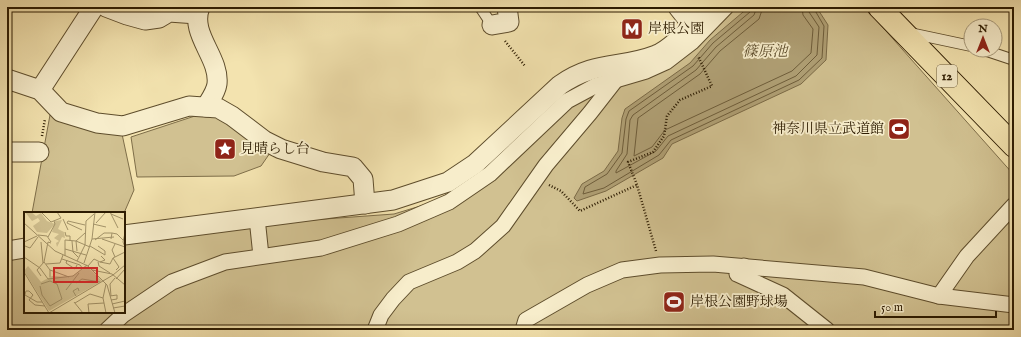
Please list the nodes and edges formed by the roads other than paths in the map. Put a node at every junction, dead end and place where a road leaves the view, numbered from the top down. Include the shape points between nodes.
1 (94, 7) edge
2 (106, 7) edge
3 (480, 7) edge
4 (507, 7) edge
5 (678, 7) edge
6 (711, 7) edge
7 (726, 7) edge
8 (879, 7) edge
9 (199, 11) edge
10 (492, 24) joint
11 (693, 26) junction
12 (904, 32) junction
13 (963, 44) edge
14 (1003, 56) edge
15 (1014, 60) edge
16 (7, 79) edge
17 (615, 81) junction
18 (40, 90) junction
19 (206, 107) junction
20 (1014, 146) edge
21 (7, 152) edge
22 (39, 152) road end
23 (365, 204) junction
24 (1014, 206) edge
25 (257, 218) junction
26 (125, 235) edge
27 (24, 248) edge
28 (7, 251) edge
29 (261, 256) junction
30 (744, 266) junction
31 (939, 296) junction
32 (1014, 305) edge
33 (107, 330) edge
34 (375, 330) edge
35 (523, 330) edge
36 (827, 330) edge

1 - 18 street
2 - 9 street via 145,20 159,18 169,12
3 - 10 lane
4 - 10 street via 509,22
5 - 11 street
6 - 11 street
7 - 17 street via 692,42 666,62
8 - 12 main road, 12
9 - 19 street via 200,32 216,70 217,85
11 - 23 street via 657,55 590,68 574,75 475,164 451,180 393,200
12 - 13 lane
12 - 20 main road, 12
14 - 15 lane
16 - 18 street
17 - 29 street via 595,86 567,101 490,174 449,202 398,224 321,248
17 - 34 street via 546,164 503,226 475,251 457,262 409,282 393,299
18 - 19 street via 61,112 81,120 123,126 189,106
19 - 23 street via 218,108 265,141 281,149 323,162 353,167 363,179
21 - 22 street
23 - 25 street
24 - 31 street via 968,256
25 - 26 street
25 - 29 street
27 - 28 street
29 - 33 street via 225,262 172,282
30 - 31 street via 864,277
30 - 35 street via 660,265 622,270 586,285 526,320
30 - 36 street via 737,274 778,292
31 - 32 street

